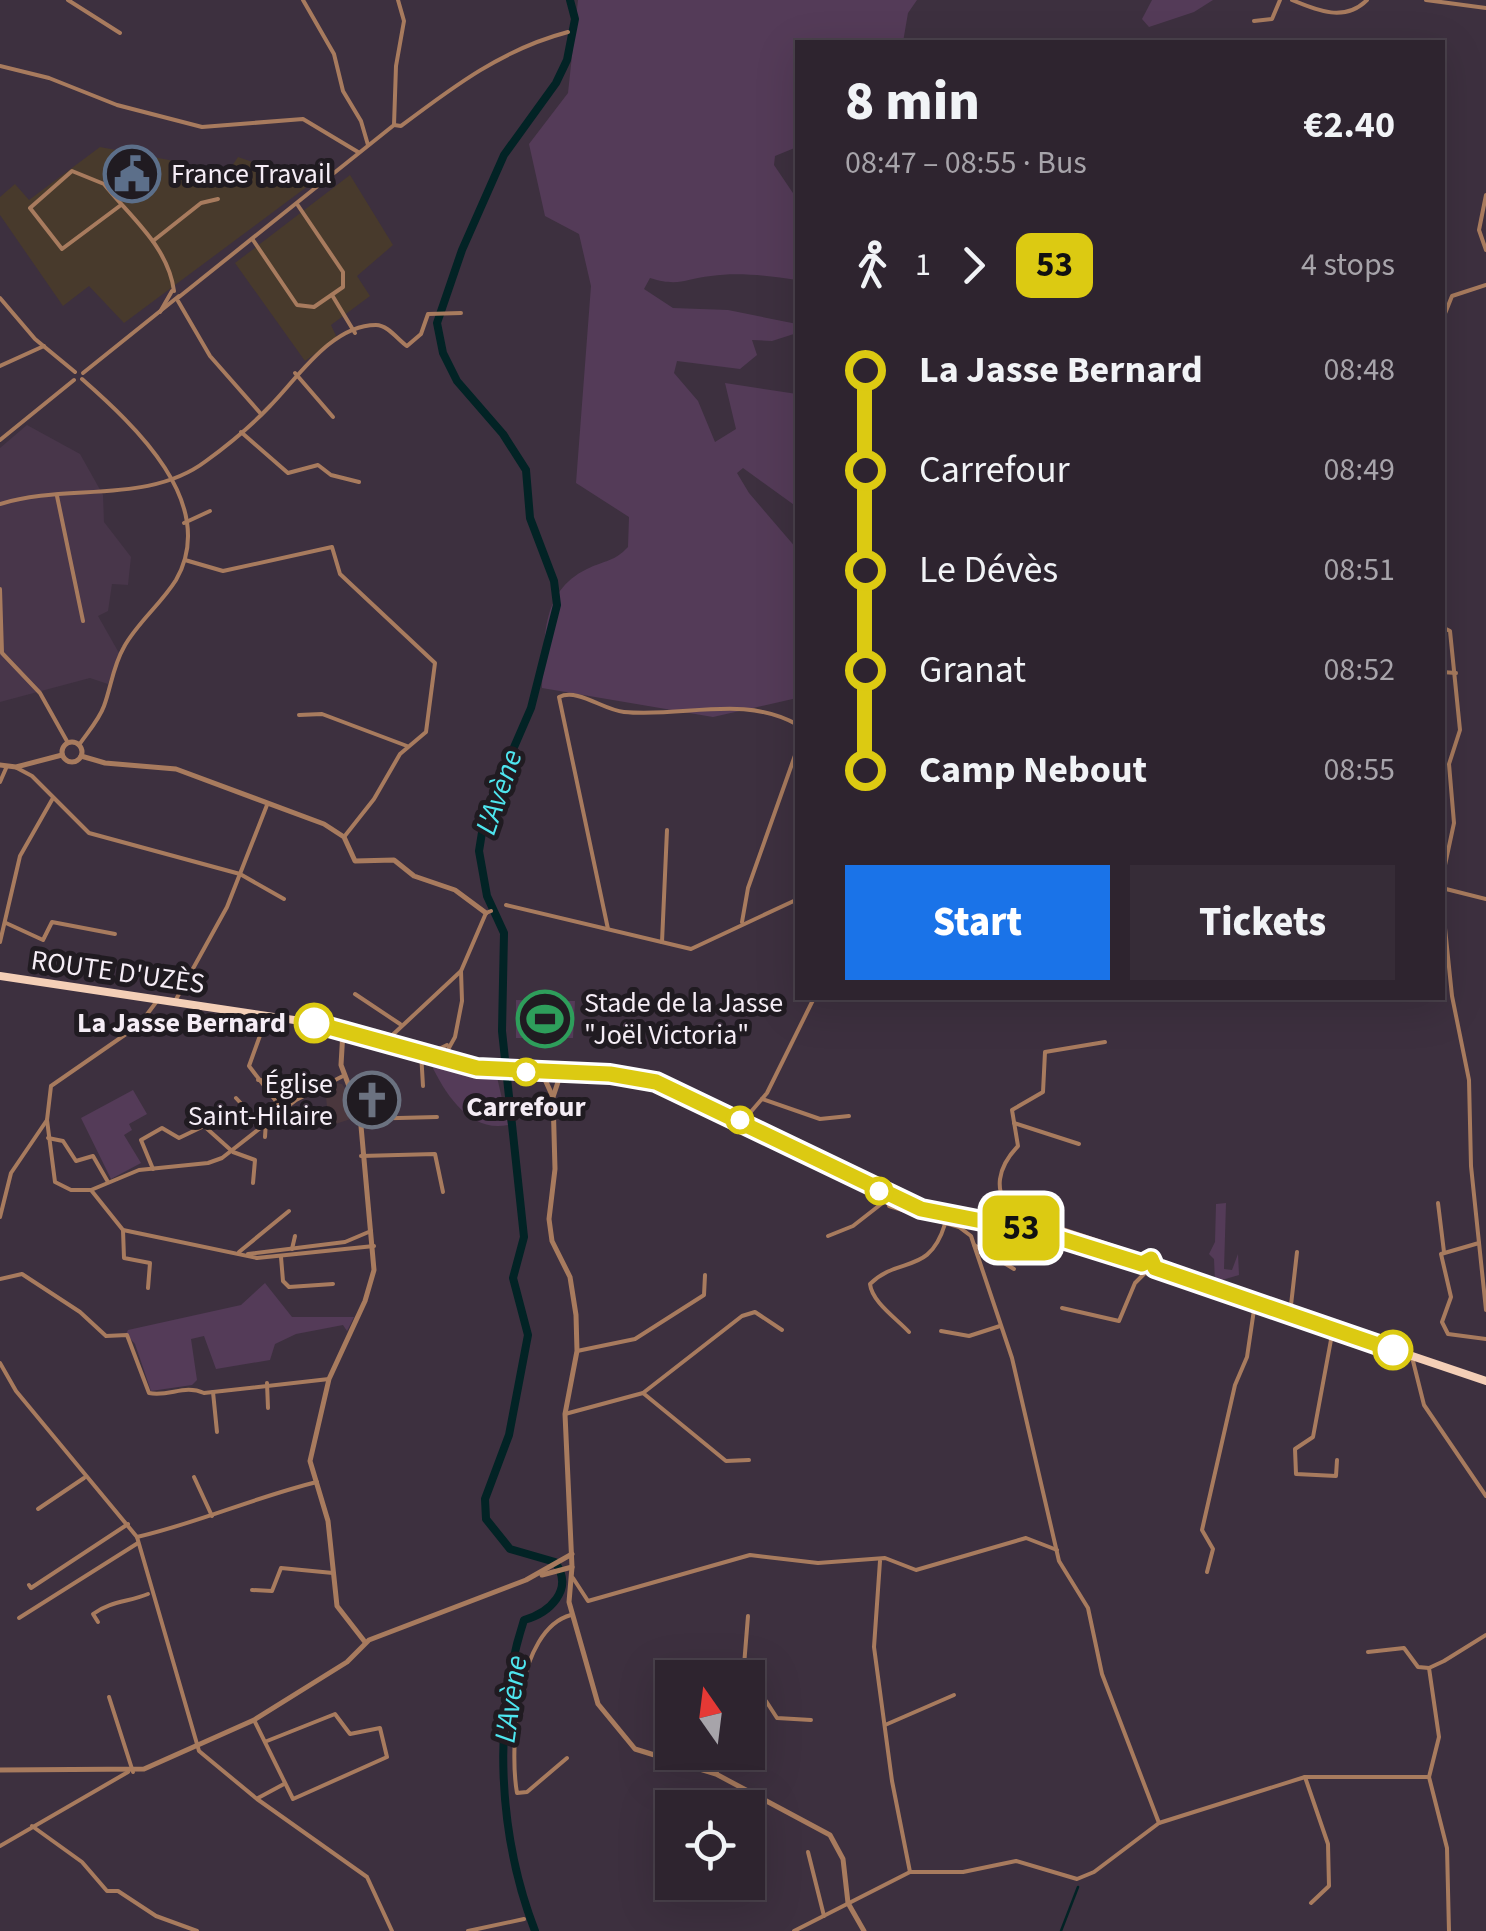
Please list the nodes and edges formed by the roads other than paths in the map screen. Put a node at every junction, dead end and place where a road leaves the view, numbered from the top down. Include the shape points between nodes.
1 (68, 0) edge
2 (303, 0) edge
3 (398, 0) edge
4 (1280, 0) edge
5 (1292, 0) edge
6 (1366, 0) edge
7 (1426, 0) edge
8 (1486, 8) edge
9 (1254, 21) dead end
10 (568, 32) dead end
11 (120, 33) dead end
12 (0, 66) edge
13 (394, 125) junction
14 (368, 145) junction
15 (358, 152) junction
16 (1486, 196) edge
17 (218, 199) dead end
18 (296, 204) junction
19 (121, 206) junction
20 (253, 240) junction
21 (153, 241) junction
22 (1486, 250) edge
23 (1486, 285) edge
24 (176, 294) junction
25 (1445, 294) edge
26 (1454, 294) junction
27 (332, 295) junction
28 (0, 298) edge
29 (169, 301) junction
30 (461, 312) dead end
31 (1445, 314) edge
32 (355, 333) junction
33 (44, 346) junction
34 (0, 366) edge
35 (74, 372) junction
36 (295, 373) junction
37 (83, 376) junction
38 (74, 380) junction
39 (262, 414) junction
40 (333, 417) dead end
41 (241, 432) junction
42 (0, 440) edge
43 (174, 480) junction
44 (360, 482) dead end
45 (57, 496) junction
46 (0, 504) edge
47 (210, 511) dead end
48 (184, 522) junction
49 (185, 560) junction
50 (0, 589) edge
51 (84, 620) dead end
52 (1445, 628) edge
53 (1445, 672) edge
54 (1456, 673) junction
55 (299, 715) dead end
56 (795, 724) edge
57 (68, 743) junction
58 (78, 745) junction
59 (407, 746) junction
60 (62, 755) junction
61 (795, 755) edge
62 (81, 756) junction
63 (4, 765) edge
64 (16, 767) junction
65 (0, 782) edge
66 (53, 796) junction
67 (268, 804) junction
68 (667, 830) dead end
69 (344, 837) junction
70 (1445, 866) edge
71 (240, 874) junction
72 (1445, 889) edge
73 (284, 898) dead end
74 (1486, 899) edge
75 (795, 901) edge
76 (506, 905) dead end
77 (489, 912) joint
78 (742, 922) junction
79 (6, 923) junction
80 (1445, 928) edge
81 (608, 929) junction
82 (115, 934) dead end
83 (0, 942) edge
84 (662, 942) junction
85 (461, 971) junction
86 (0, 976) edge
87 (355, 994) dead end
88 (157, 1000) junction
89 (813, 1000) edge
90 (174, 1003) junction
91 (267, 1016) junction
92 (400, 1024) junction
93 (344, 1028) junction
94 (386, 1041) junction
95 (1105, 1042) dead end
96 (447, 1045) junction
97 (424, 1054) junction
98 (444, 1060) junction
99 (542, 1073) junction
100 (561, 1073) junction
101 (343, 1076) junction
102 (258, 1080) junction
103 (304, 1084) dead end
104 (424, 1086) dead end
105 (236, 1098) dead end
106 (554, 1098) junction
107 (762, 1099) junction
108 (282, 1109) junction
109 (849, 1116) dead end
110 (437, 1117) dead end
111 (46, 1120) junction
112 (360, 1120) junction
113 (743, 1122) junction
114 (1014, 1122) junction
115 (264, 1123) junction
116 (48, 1138) junction
117 (265, 1138) dead end
118 (1079, 1144) dead end
119 (232, 1150) junction
120 (360, 1156) junction
121 (0, 1168) edge
122 (152, 1168) junction
123 (11, 1173) junction
124 (108, 1182) junction
125 (253, 1183) dead end
126 (91, 1190) junction
127 (442, 1192) dead end
128 (886, 1198) junction
129 (1438, 1203) dead end
130 (289, 1211) dead end
131 (0, 1217) edge
132 (945, 1224) junction
133 (122, 1230) junction
134 (372, 1231) junction
135 (295, 1236) dead end
136 (828, 1236) dead end
137 (1481, 1243) junction
138 (974, 1245) junction
139 (374, 1246) junction
140 (292, 1248) junction
141 (1297, 1252) dead end
142 (1444, 1252) junction
143 (240, 1254) junction
144 (281, 1257) junction
145 (1145, 1266) junction
146 (1014, 1268) dead end
147 (705, 1275) dead end
148 (0, 1279) edge
149 (333, 1284) dead end
150 (148, 1288) dead end
151 (1255, 1302) junction
152 (1062, 1308) dead end
153 (1486, 1310) edge
154 (1290, 1314) junction
155 (1000, 1326) junction
156 (1333, 1329) junction
157 (782, 1330) dead end
158 (940, 1331) dead end
159 (909, 1332) dead end
160 (1486, 1340) edge
161 (577, 1351) junction
162 (1412, 1357) junction
163 (0, 1364) edge
164 (330, 1379) junction
165 (1486, 1380) edge
166 (266, 1383) junction
167 (213, 1392) junction
168 (644, 1393) junction
169 (268, 1408) dead end
170 (565, 1414) junction
171 (217, 1432) dead end
172 (749, 1460) dead end
173 (1337, 1460) dead end
174 (85, 1477) junction
175 (194, 1477) dead end
176 (317, 1482) junction
177 (1486, 1496) edge
178 (38, 1509) dead end
179 (212, 1516) junction
180 (129, 1523) junction
181 (137, 1540) junction
182 (1057, 1550) junction
183 (572, 1554) junction
184 (880, 1558) junction
185 (567, 1565) junction
186 (1206, 1572) dead end
187 (332, 1573) junction
188 (572, 1577) junction
189 (29, 1585) dead end
190 (252, 1590) dead end
191 (150, 1593) junction
192 (572, 1616) junction
193 (748, 1616) dead end
194 (19, 1618) dead end
195 (98, 1622) dead end
196 (1484, 1636) edge
197 (366, 1642) junction
198 (1368, 1652) dead end
199 (744, 1660) edge
200 (1429, 1668) junction
201 (954, 1695) dead end
202 (109, 1697) dead end
203 (765, 1701) edge
204 (254, 1720) junction
205 (811, 1720) dead end
206 (885, 1725) junction
207 (267, 1740) junction
208 (196, 1745) junction
209 (567, 1758) dead end
210 (0, 1770) edge
211 (718, 1770) edge
212 (130, 1772) junction
213 (716, 1774) junction
214 (1429, 1777) junction
215 (1305, 1778) junction
216 (284, 1784) junction
217 (748, 1790) edge
218 (765, 1798) edge
219 (257, 1799) junction
220 (1158, 1822) junction
221 (32, 1826) junction
222 (0, 1846) edge
223 (808, 1852) dead end
224 (910, 1872) junction
225 (1310, 1903) dead end
226 (848, 1904) junction
227 (824, 1916) junction
228 (524, 1918) dead end
229 (197, 1931) edge
230 (392, 1931) edge
231 (468, 1931) edge
232 (794, 1931) edge
233 (864, 1931) edge
234 (1448, 1931) edge

1 - 11 street
2 - 14 street via 334,54
3 - 13 street via 404,21
4 - 9 street via 1272,19
5 - 6 street via 1342,14
7 - 8 street
10 - 13 street via 510,52
12 - 15 street via 202,127 303,119
13 - 14 street
14 - 15 street
15 - 18 street
16 - 22 street via 1479,230
17 - 21 street via 202,203
18 - 20 street
18 - 27 street via 344,272 342,287
19 - 19 street via 104,184 77,171 30,208 62,249
19 - 21 street
20 - 24 street
20 - 27 street via 297,305 314,307
21 - 24 street via 173,274
23 - 26 street
24 - 29 street
24 - 29 street
24 - 39 street via 210,356
25 - 26 street
26 - 31 street
27 - 32 street
28 - 33 street
29 - 37 street
30 - 32 street via 428,314 421,334 407,346 384,326
32 - 36 street
33 - 34 street
33 - 35 street
35 - 37 street
35 - 38 street
36 - 39 street
36 - 40 street
37 - 38 street
37 - 43 street via 146,438
38 - 42 street
39 - 41 street
41 - 43 street
41 - 44 street via 288,473 318,466
43 - 45 street
43 - 48 street
45 - 46 street
45 - 51 street
47 - 48 street
48 - 49 street
49 - 58 street via 124,646 104,708
49 - 59 street via 223,571 332,547 340,574 435,663 428,729
50 - 57 street via 2,653 40,692
52 - 54 street
53 - 54 street
54 - 70 street via 1460,730 1449,764 1454,823
55 - 59 street via 322,714
56 - 81 street via 767,710 621,712 573,694 559,697
57 - 58 street
57 - 60 street
58 - 62 street
59 - 69 street
60 - 62 street via 70,762
60 - 64 street
61 - 78 street
62 - 67 street via 176,769
63 - 64 street
63 - 65 street
64 - 66 street
66 - 71 street via 88,833
66 - 79 street via 20,856
67 - 69 street
67 - 71 street
68 - 84 street
69 - 77 street via 355,861 394,860
71 - 73 street
71 - 90 street
72 - 74 street
75 - 78 street
76 - 81 street
77 - 85 street
78 - 84 street via 695,949
79 - 82 street via 45,940 52,922
79 - 83 street
80 - 137 street via 1469,1080
81 - 84 street
85 - 92 street
85 - 96 street via 462,1002
86 - 88 main road, ROUTE D'UZÈS
87 - 92 street
88 - 90 main road, ROUTE D'UZÈS
88 - 111 street via 139,1025 57,1078
89 - 107 street
90 - 91 main road, ROUTE D'UZÈS
91 - 93 main road, ROUTE D'UZÈS
91 - 102 street via 249,1066
92 - 94 street
93 - 94 main road, ROUTE D'UZÈS
93 - 101 street
94 - 97 main road, ROUTE D'UZÈS
95 - 114 street via 1045,1052 1043,1092 1012,1110
96 - 97 street
96 - 98 street
97 - 98 main road, ROUTE D'UZÈS
97 - 104 street
98 - 99 main road, ROUTE D'UZÈS
99 - 100 main road, ROUTE D'UZÈS
99 - 106 street
100 - 106 street
100 - 113 main road, ROUTE D'UZÈS via 656,1082
101 - 108 street
101 - 112 street
102 - 103 street
102 - 108 street
105 - 115 street
106 - 161 street via 549,1230 573,1288
107 - 109 street via 820,1119
107 - 113 street
108 - 115 street
110 - 112 street
111 - 116 street
111 - 123 street
112 - 120 street
113 - 128 main road, ROUTE D'UZÈS
114 - 118 street
114 - 145 street via 1018,1146 999,1176 1007,1206
115 - 117 street
115 - 119 street
116 - 124 street via 63,1141 76,1161 93,1156
116 - 126 street via 56,1184
119 - 122 street via 208,1164
119 - 122 street via 208,1127 179,1138 162,1128 142,1140
119 - 125 street via 255,1160
120 - 127 street via 435,1154
120 - 134 street
121 - 123 street
122 - 124 street
123 - 131 street
124 - 126 street
126 - 133 street
128 - 132 street
128 - 136 street via 853,1226
128 - 145 main road, ROUTE D'UZÈS via 1043,1233
129 - 142 street
130 - 143 street
132 - 138 street via 968,1232
132 - 159 street via 922,1260 870,1284 876,1301
133 - 143 street
133 - 150 street via 124,1258 150,1263
134 - 139 street
134 - 140 street via 345,1242
135 - 140 street
137 - 142 street
137 - 153 street
138 - 146 street
138 - 155 street
139 - 144 street
139 - 164 street via 366,1301
140 - 143 street
141 - 154 street
142 - 160 street via 1440,1263 1452,1296 1443,1328
143 - 144 street
144 - 149 street via 289,1287
145 - 151 main road, ROUTE D'UZÈS
145 - 152 street via 1119,1320
147 - 161 street via 704,1295 642,1335
148 - 167 street via 22,1274 106,1336 127,1335 149,1393 188,1387
151 - 154 main road, ROUTE D'UZÈS
151 - 186 street via 1202,1530 1213,1548
154 - 156 main road, ROUTE D'UZÈS
155 - 158 street via 969,1336
155 - 182 street
156 - 162 main road, ROUTE D'UZÈS
156 - 173 street via 1313,1438 1298,1444 1296,1474 1336,1476
157 - 168 street via 755,1312 742,1316
161 - 170 street
162 - 165 main road, ROUTE D'UZÈS
162 - 177 street via 1424,1406
163 - 174 street
164 - 166 street
164 - 176 street via 310,1453
166 - 167 street
166 - 169 street
167 - 171 street
168 - 170 street
168 - 172 street via 726,1461
170 - 183 street
174 - 178 street
174 - 180 street
175 - 179 street
176 - 179 street
176 - 187 street
179 - 181 street
180 - 181 street
180 - 189 street
181 - 191 street
181 - 194 street
182 - 184 street via 1026,1538 916,1570
182 - 220 street via 1088,1608 1102,1674
183 - 185 street
183 - 185 street
184 - 188 street via 818,1564 750,1556 588,1601
184 - 206 street via 874,1647
185 - 188 street
185 - 197 street
187 - 190 street via 281,1568 272,1590
187 - 197 street via 337,1606
188 - 192 street
191 - 195 street via 106,1604 93,1614
191 - 208 street
192 - 209 street via 556,1620 535,1645 513,1740 516,1793 527,1792
192 - 213 street via 602,1712 629,1744
193 - 199 street
196 - 200 street
197 - 204 street via 347,1662
198 - 200 street via 1399,1646 1418,1667
200 - 214 street via 1439,1737
201 - 206 street
202 - 212 street
203 - 205 street via 776,1718
204 - 207 street
204 - 208 street
206 - 224 street
207 - 216 street
207 - 216 street via 330,1714 350,1734 372,1726 382,1732 385,1761 296,1799
208 - 212 street
208 - 219 street
210 - 212 street
211 - 213 street
212 - 221 street
213 - 217 street
214 - 215 street
214 - 234 street via 1446,1848
215 - 220 street
215 - 225 street via 1330,1853 1329,1886
216 - 219 street
218 - 226 street via 836,1842
219 - 230 street via 368,1877
220 - 224 street via 1076,1879 1016,1861 962,1872
221 - 222 street
221 - 229 street via 82,1862 107,1891 118,1890 156,1916
223 - 227 street
224 - 226 street
226 - 227 street
226 - 233 street
227 - 232 street
228 - 231 street

